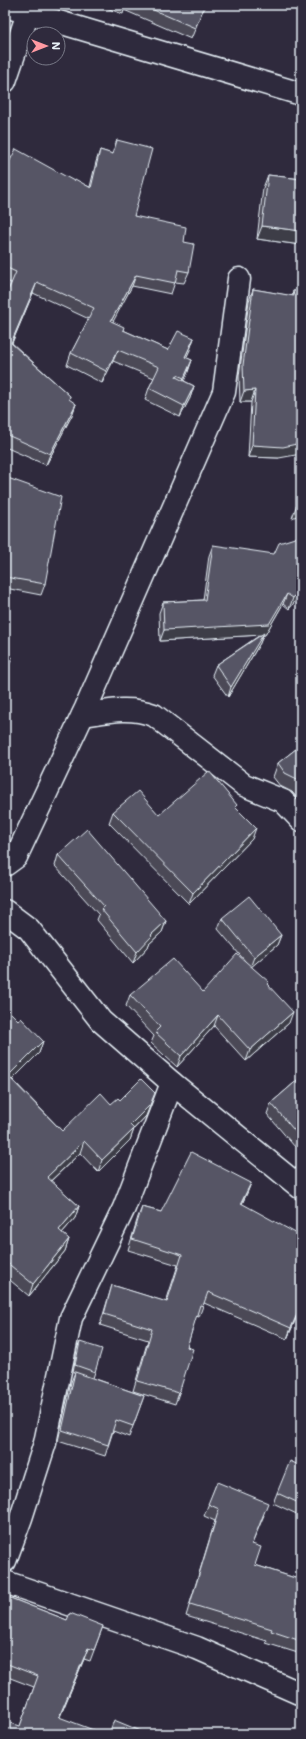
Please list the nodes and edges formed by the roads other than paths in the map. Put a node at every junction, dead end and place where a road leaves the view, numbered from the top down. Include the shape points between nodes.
1 (5, 6) edge
2 (38, 11) edge
3 (5, 81) edge
4 (301, 94) edge
5 (239, 279) dead end
6 (83, 715) junction
7 (301, 820) edge
8 (5, 865) edge
9 (5, 911) edge
10 (172, 1083) junction
11 (301, 1188) edge
12 (5, 1562) edge
13 (5, 1582) edge
14 (301, 1694) edge

1 - 2 street
2 - 3 street
2 - 4 street
5 - 6 street via 224,392
6 - 7 street via 122,709 141,710 154,715 244,785 282,801
6 - 8 street via 16,857
9 - 10 street via 29,929 101,1021
10 - 11 street
10 - 12 street via 124,1208 71,1318 45,1443
13 - 14 street via 197,1648

